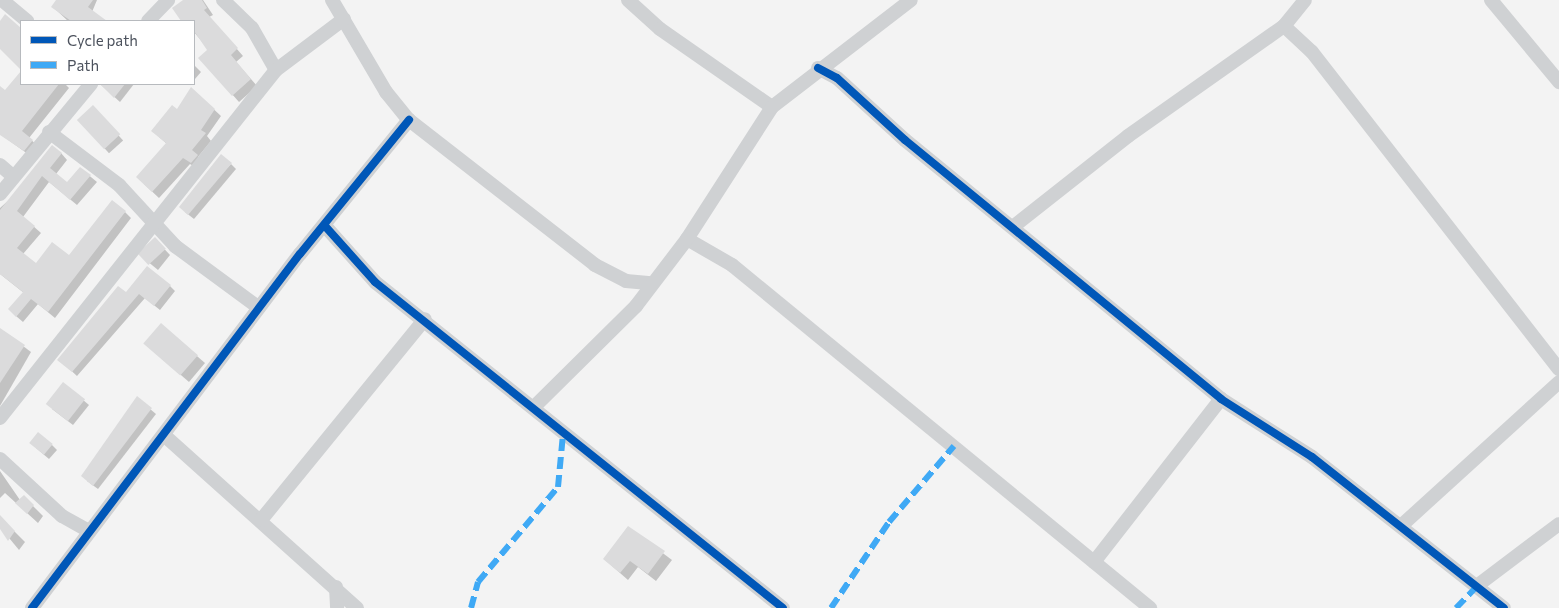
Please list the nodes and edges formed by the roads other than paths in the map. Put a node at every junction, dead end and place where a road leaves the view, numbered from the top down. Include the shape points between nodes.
1 (2, 0) edge
2 (168, 0) edge
3 (224, 0) edge
4 (332, 0) edge
5 (628, 0) edge
6 (912, 0) edge
7 (1305, 0) edge
8 (1491, 0) edge
9 (344, 19) junction
10 (26, 20) edge
11 (149, 20) edge
12 (1284, 26) junction
13 (818, 68) junction
14 (276, 70) junction
15 (1559, 82) edge
16 (90, 85) edge
17 (772, 107) junction
18 (409, 120) junction
19 (50, 132) junction
20 (0, 165) edge
21 (14, 177) junction
22 (0, 194) edge
23 (157, 223) junction
24 (325, 226) junction
25 (1014, 226) junction
26 (687, 239) junction
27 (651, 283) junction
28 (259, 308) junction
29 (425, 319) junction
30 (1559, 369) edge
31 (1559, 382) edge
32 (1221, 399) junction
33 (534, 408) junction
34 (0, 418) edge
35 (165, 436) junction
36 (0, 459) edge
37 (261, 520) junction
38 (1559, 524) edge
39 (1402, 525) junction
40 (89, 532) junction
41 (1094, 562) junction
42 (1478, 585) junction
43 (336, 588) junction
44 (32, 608) edge
45 (337, 608) edge
46 (357, 608) edge
47 (783, 608) edge
48 (1150, 608) edge
49 (1504, 608) edge

1 - 10 street
2 - 11 street
3 - 14 street via 252,28
4 - 9 street
5 - 17 street via 660,29
6 - 13 street
7 - 12 street
8 - 15 street
9 - 14 street
9 - 18 street via 386,92
12 - 25 street via 1128,136
12 - 30 street via 1312,52
13 - 17 street
13 - 25 street via 836,78 904,140
14 - 23 street
16 - 19 street
17 - 26 street
18 - 24 street
18 - 27 street via 595,266 626,281
19 - 21 street
19 - 23 street via 119,185
20 - 21 street
21 - 22 street
23 - 28 street via 175,246
23 - 34 street
24 - 28 street
24 - 29 street via 375,282
25 - 32 street
26 - 27 street
26 - 41 street via 732,265
27 - 33 street via 593,353
28 - 35 street
29 - 33 street
29 - 37 street
31 - 39 street
32 - 39 street via 1312,457
32 - 41 street
33 - 47 street
35 - 37 street
35 - 40 street
36 - 40 street via 62,516
37 - 43 street
38 - 42 street
39 - 42 street
40 - 44 street
41 - 48 street
42 - 49 street
43 - 45 street
43 - 46 street

